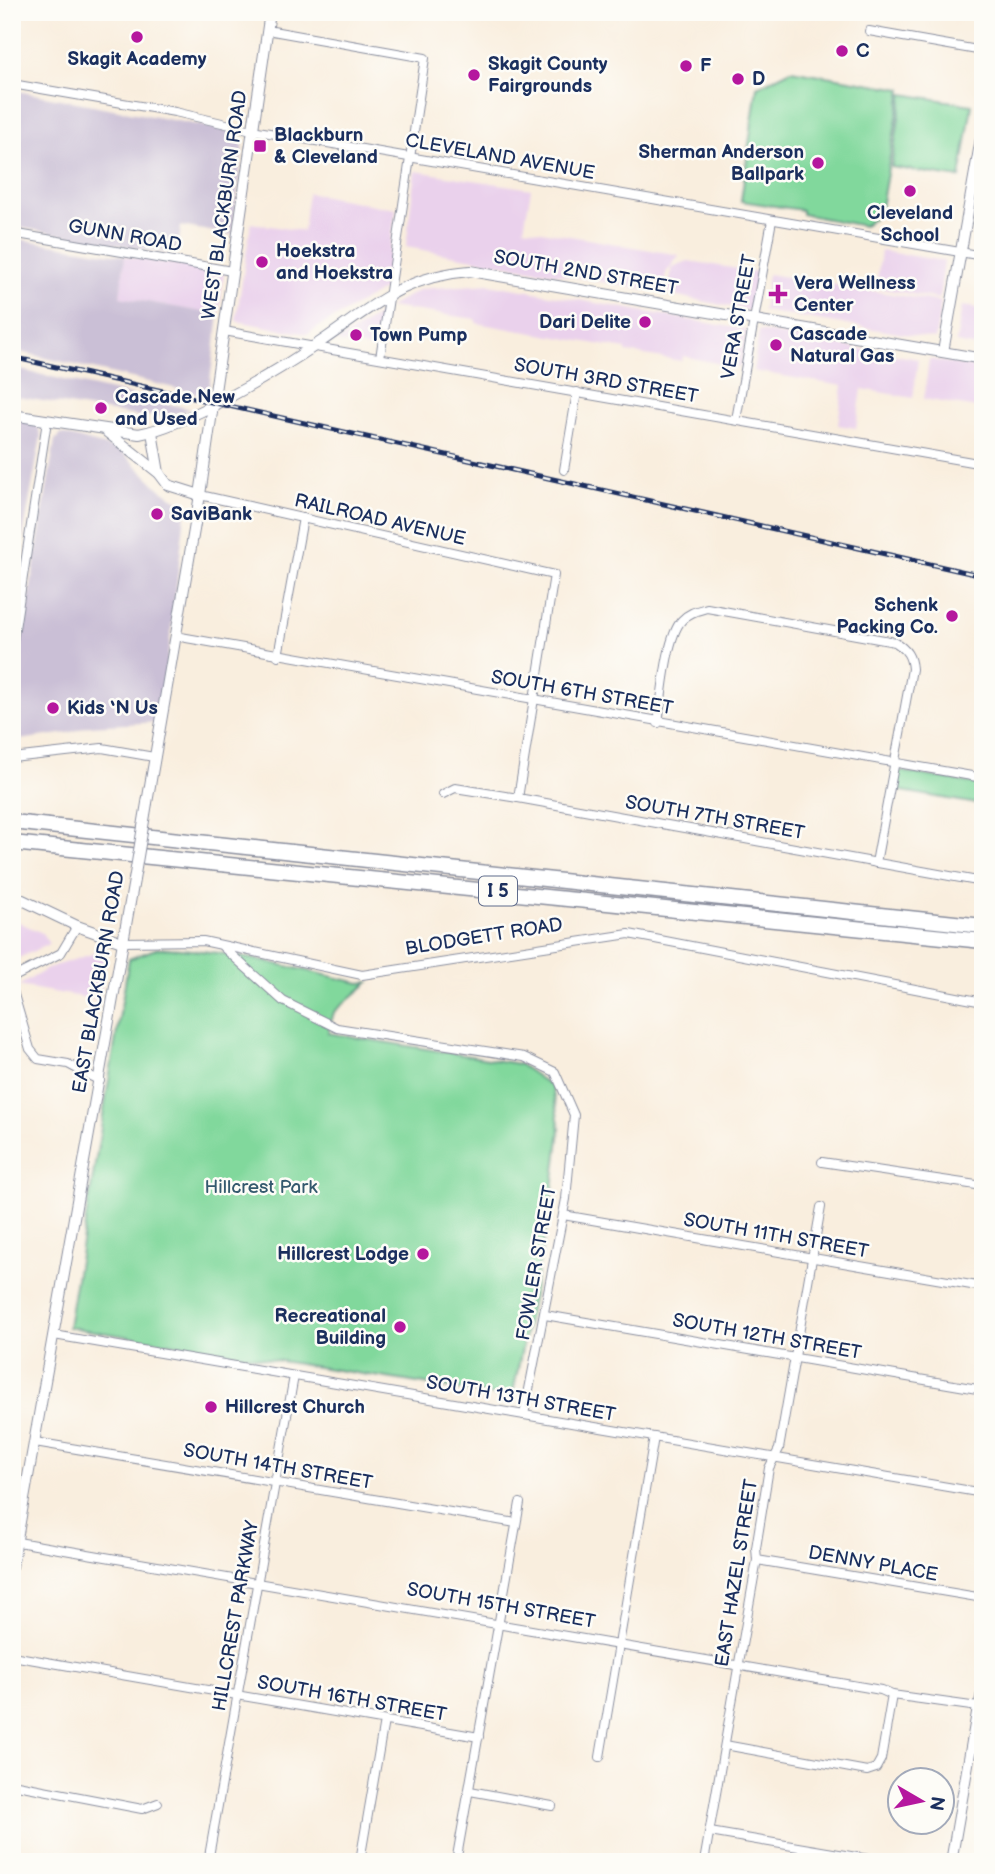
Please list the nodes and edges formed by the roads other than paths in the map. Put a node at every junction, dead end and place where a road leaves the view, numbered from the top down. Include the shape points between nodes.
1 (270, 12) edge
2 (267, 30) junction
3 (869, 31) dead end
4 (983, 51) edge
5 (12, 84) edge
6 (983, 127) edge
7 (253, 130) junction
8 (981, 154) edge
9 (412, 158) junction
10 (772, 220) junction
11 (12, 233) edge
12 (960, 252) junction
13 (983, 256) edge
14 (232, 271) junction
15 (387, 296) junction
16 (755, 320) junction
17 (224, 331) junction
18 (311, 348) junction
19 (943, 352) junction
20 (380, 359) junction
21 (983, 359) edge
22 (577, 392) junction
23 (214, 403) junction
24 (12, 415) edge
25 (736, 419) junction
26 (47, 421) junction
27 (104, 429) junction
28 (152, 432) junction
29 (983, 464) edge
30 (564, 470) dead end
31 (159, 473) junction
32 (200, 495) junction
33 (303, 518) junction
34 (175, 636) junction
35 (12, 648) edge
36 (278, 656) junction
37 (534, 700) junction
38 (658, 723) junction
39 (154, 757) junction
40 (12, 758) edge
41 (894, 762) junction
42 (983, 778) edge
43 (443, 794) dead end
44 (517, 798) junction
45 (12, 822) edge
46 (12, 843) edge
47 (876, 863) junction
48 (983, 882) edge
49 (12, 895) edge
50 (983, 925) edge
51 (77, 926) junction
52 (983, 940) edge
53 (122, 942) junction
54 (221, 945) junction
55 (12, 978) edge
56 (12, 988) edge
57 (983, 1002) edge
58 (100, 1081) junction
59 (822, 1162) dead end
60 (983, 1186) edge
61 (821, 1207) dead end
62 (563, 1215) junction
63 (812, 1259) junction
64 (983, 1287) edge
65 (545, 1315) junction
66 (54, 1335) junction
67 (794, 1357) junction
68 (294, 1376) junction
69 (983, 1390) edge
70 (524, 1415) junction
71 (654, 1437) junction
72 (35, 1442) junction
73 (774, 1458) junction
74 (276, 1483) junction
75 (983, 1493) edge
76 (520, 1503) dead end
77 (516, 1523) junction
78 (15, 1541) edge
79 (757, 1560) junction
80 (12, 1567) edge
81 (259, 1582) junction
82 (983, 1598) edge
83 (499, 1623) junction
84 (619, 1644) junction
85 (12, 1657) edge
86 (739, 1665) junction
87 (983, 1684) edge
88 (238, 1695) junction
89 (892, 1695) junction
90 (981, 1708) edge
91 (384, 1721) junction
92 (479, 1738) junction
93 (725, 1745) junction
94 (600, 1757) dead end
95 (12, 1784) edge
96 (470, 1791) junction
97 (158, 1803) dead end
98 (552, 1806) dead end
99 (709, 1832) junction
100 (361, 1855) dead end
101 (208, 1862) edge
102 (456, 1862) edge
103 (704, 1862) edge
104 (886, 1862) edge
105 (951, 1862) edge

1 - 2 street, WEST BLACKBURN ROAD
2 - 7 street, WEST BLACKBURN ROAD
2 - 9 street via 425,58
3 - 4 street
5 - 7 street, CLEVELAND AVENUE
6 - 8 street
7 - 9 street, CLEVELAND AVENUE
7 - 14 street, WEST BLACKBURN ROAD
8 - 12 street
9 - 10 street, CLEVELAND AVENUE
9 - 15 street
10 - 12 street, CLEVELAND AVENUE
10 - 16 street, VERA STREET
11 - 14 street, GUNN ROAD
12 - 13 street, CLEVELAND AVENUE
12 - 19 street
14 - 17 street, WEST BLACKBURN ROAD
15 - 16 street, SOUTH 2ND STREET via 438,273 470,271
15 - 18 street, SOUTH 2ND STREET
15 - 20 street
16 - 19 street, SOUTH 2ND STREET
16 - 25 street, VERA STREET
17 - 18 street, SOUTH 3RD STREET
17 - 23 street, WEST BLACKBURN ROAD
18 - 20 street, SOUTH 3RD STREET
18 - 23 street, SOUTH 2ND STREET
19 - 21 street, SOUTH 2ND STREET
20 - 22 street, SOUTH 3RD STREET
22 - 25 street, SOUTH 3RD STREET
22 - 30 street
23 - 28 street, SOUTH 2ND STREET
23 - 32 street, EAST BLACKBURN ROAD
24 - 26 street
25 - 29 street, SOUTH 3RD STREET
26 - 27 street
26 - 35 street
27 - 28 street
27 - 31 street
28 - 31 street
31 - 32 street via 168,485
32 - 33 street, RAILROAD AVENUE
32 - 34 street, EAST BLACKBURN ROAD
33 - 36 street
33 - 37 street, RAILROAD AVENUE via 554,575
34 - 36 street, SOUTH 6TH STREET
34 - 39 street, EAST BLACKBURN ROAD
36 - 37 street, SOUTH 6TH STREET
37 - 38 street, SOUTH 6TH STREET
37 - 44 street
38 - 41 street, SOUTH 6TH STREET
38 - 41 street via 671,647 681,621 707,608 895,642 905,648 912,669
39 - 40 street via 102,748
39 - 53 street, EAST BLACKBURN ROAD, bridge
41 - 42 street, SOUTH 6TH STREET
41 - 47 street
43 - 44 street, SOUTH 7TH STREET via 454,788
44 - 47 street, SOUTH 7TH STREET
45 - 50 highway, I 5
46 - 52 highway, I 5
47 - 48 street, SOUTH 7TH STREET
49 - 51 street, BLODGETT ROAD
51 - 53 street, BLODGETT ROAD
51 - 55 street via 61,953
53 - 54 street, BLODGETT ROAD
53 - 58 street, EAST BLACKBURN ROAD
54 - 57 street, BLODGETT ROAD via 362,975 629,934
54 - 62 street, FOWLER STREET via 283,1000 337,1028 524,1057 555,1072 574,1115
56 - 58 street via 30,1049 38,1059 68,1064
58 - 66 street, EAST BLACKBURN ROAD
59 - 60 street
61 - 63 street, EAST HAZEL STREET
62 - 63 street, SOUTH 11TH STREET
62 - 65 street, FOWLER STREET
63 - 64 street, SOUTH 11TH STREET
63 - 67 street, EAST HAZEL STREET
65 - 67 street, SOUTH 12TH STREET
65 - 70 street, FOWLER STREET
66 - 68 street, SOUTH 13TH STREET
66 - 72 street, EAST BLACKBURN ROAD
67 - 69 street, SOUTH 12TH STREET
67 - 73 street, EAST HAZEL STREET
68 - 70 street, SOUTH 13TH STREET
68 - 74 street, HILLCREST PARKWAY
70 - 71 street, SOUTH 13TH STREET
71 - 73 street, SOUTH 13TH STREET
71 - 84 street
72 - 74 street, SOUTH 14TH STREET
72 - 78 street, EAST BLACKBURN ROAD
73 - 75 street, SOUTH 13TH STREET
73 - 79 street, EAST HAZEL STREET
74 - 77 street, SOUTH 14TH STREET
74 - 81 street, HILLCREST PARKWAY
76 - 77 street
77 - 83 street
78 - 80 street, EAST BLACKBURN ROAD
78 - 81 street, SOUTH 15TH STREET
79 - 82 street, DENNY PLACE
79 - 86 street, EAST HAZEL STREET
81 - 83 street, SOUTH 15TH STREET
81 - 88 street, HILLCREST PARKWAY
83 - 84 street, SOUTH 15TH STREET
83 - 92 street
84 - 86 street, SOUTH 15TH STREET
84 - 94 street
85 - 88 street, SOUTH 16TH STREET
86 - 89 street, SOUTH 15TH STREET
86 - 93 street, EAST HAZEL STREET
87 - 90 street
88 - 91 street, SOUTH 16TH STREET
88 - 101 street, HILLCREST PARKWAY
89 - 90 street, SOUTH 15TH STREET
89 - 93 street via 881,1759 876,1768 867,1771
90 - 105 street
91 - 92 street, SOUTH 16TH STREET
91 - 100 street
92 - 96 street
93 - 99 street, EAST HAZEL STREET
95 - 97 street via 142,1809
96 - 98 street
96 - 102 street
99 - 103 street, EAST HAZEL STREET
99 - 104 street

